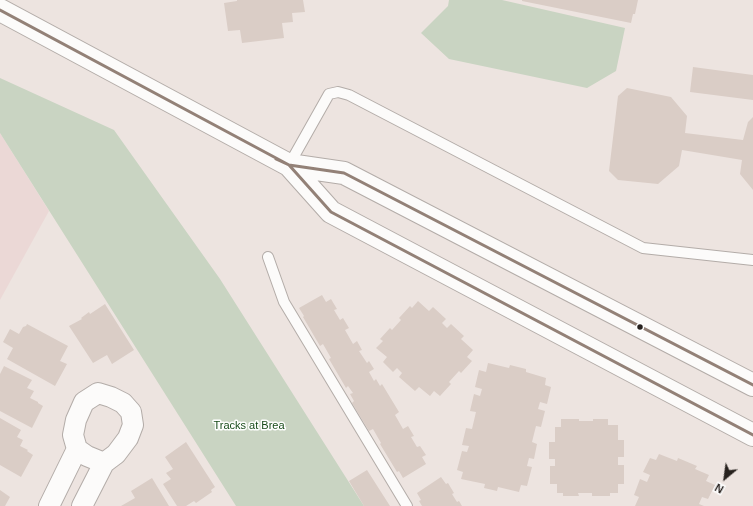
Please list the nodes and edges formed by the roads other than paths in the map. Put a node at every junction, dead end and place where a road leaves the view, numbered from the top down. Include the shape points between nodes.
1 (0, 10) edge
2 (289, 165) junction
3 (268, 257) dead end
4 (753, 260) edge
5 (753, 385) edge
6 (753, 435) edge
7 (77, 449) junction
8 (104, 463) junction
9 (49, 506) edge
10 (82, 506) edge
11 (407, 506) edge

1 - 2 street
2 - 4 lane via 329,94 338,92 349,95 644,248
2 - 5 street via 344,173
2 - 6 street via 331,212
3 - 11 lane via 284,302
7 - 8 street
7 - 8 street via 73,435 84,402 98,393 111,396 123,403 130,412 133,425 128,438 116,454
7 - 9 street
8 - 10 street

